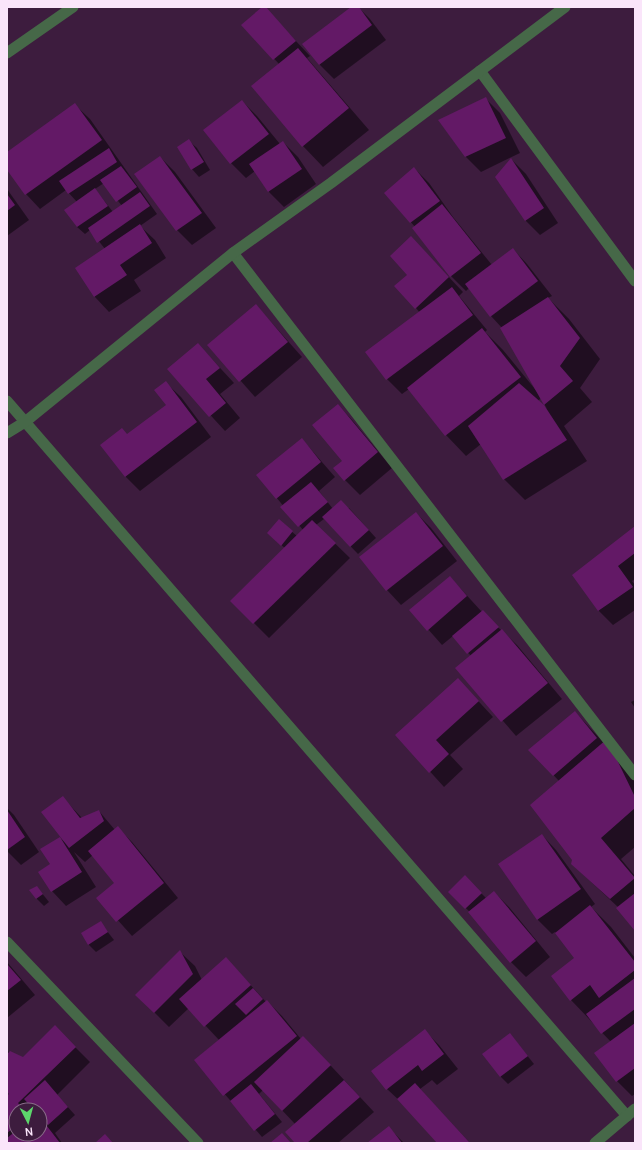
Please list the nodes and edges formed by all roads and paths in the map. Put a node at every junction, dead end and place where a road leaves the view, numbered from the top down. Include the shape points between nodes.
1 (73, 7) edge
2 (565, 7) edge
3 (7, 53) edge
4 (480, 71) junction
5 (233, 253) junction
6 (635, 281) edge
7 (7, 401) edge
8 (25, 422) junction
9 (7, 433) edge
10 (635, 775) edge
11 (7, 942) edge
12 (631, 1112) edge
13 (198, 1143) edge
14 (595, 1143) edge

1 - 3 street
2 - 4 street
4 - 5 street via 337,179
4 - 6 street
5 - 8 street
5 - 10 street
7 - 8 street
8 - 9 street
8 - 12 street
11 - 13 street
12 - 14 street

